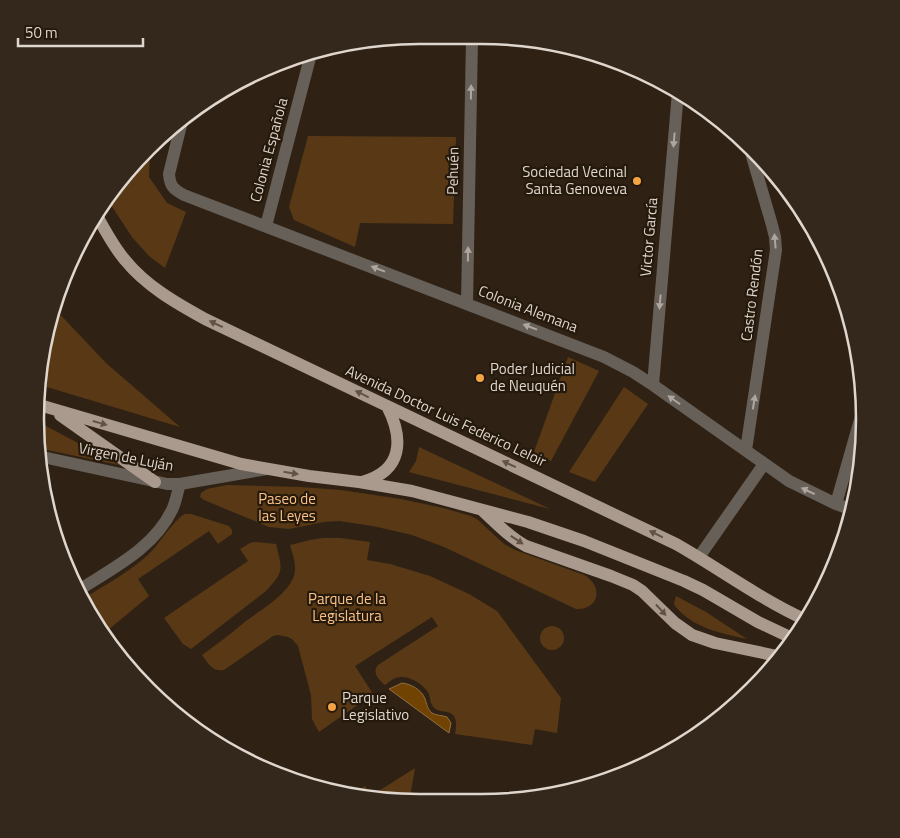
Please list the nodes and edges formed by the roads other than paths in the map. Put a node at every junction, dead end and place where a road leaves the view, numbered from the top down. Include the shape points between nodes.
1 (472, 44) edge
2 (309, 61) edge
3 (677, 99) edge
4 (178, 132) edge
5 (754, 162) edge
6 (100, 221) edge
7 (266, 226) junction
8 (467, 303) junction
9 (653, 385) junction
10 (45, 406) edge
11 (387, 406) junction
12 (50, 408) junction
13 (855, 437) edge
14 (746, 450) junction
15 (46, 458) edge
16 (764, 464) junction
17 (267, 469) junction
18 (155, 482) junction
19 (359, 482) junction
20 (180, 484) junction
21 (836, 504) junction
22 (845, 507) edge
23 (480, 509) junction
24 (699, 557) junction
25 (83, 587) edge
26 (800, 617) edge
27 (787, 636) edge
28 (772, 655) edge

8 -> 1 street, Pehuén
2 - 7 street, Colonia Española
3 -> 9 street, Victor García
4 - 7 street, Colonia Alemana via 169,174 170,183 176,190
14 -> 5 street, Castro Rendón via 776,250
11 -> 6 main road, Avenida Doctor Luis Federico Leloir via 206,319 156,290 126,261
8 -> 7 street, Colonia Alemana
9 -> 8 street, Colonia Alemana via 604,357
14 -> 9 street, Colonia Alemana
10 - 12 main road
11 - 19 main road via 397,429 394,458 376,477
24 -> 11 main road, Avenida Doctor Luis Federico Leloir
12 -> 17 main road via 214,457
12 - 18 main road
13 - 21 street
14 - 16 street, Colonia Alemana
15 - 18 street, Virgen de Luján
21 -> 16 street, Colonia Alemana via 789,481
16 - 24 street
17 -> 19 main road
17 - 20 street, Virgen de Luján
18 - 20 street, Virgen de Luján
19 - 23 main road via 412,491
20 - 25 street via 172,510 149,541 130,558
21 - 22 street, Colonia Alemana
23 - 27 main road via 554,530 664,572
23 -> 28 main road via 526,546 632,585 692,635
24 - 26 main road, Avenida Doctor Luis Federico Leloir

